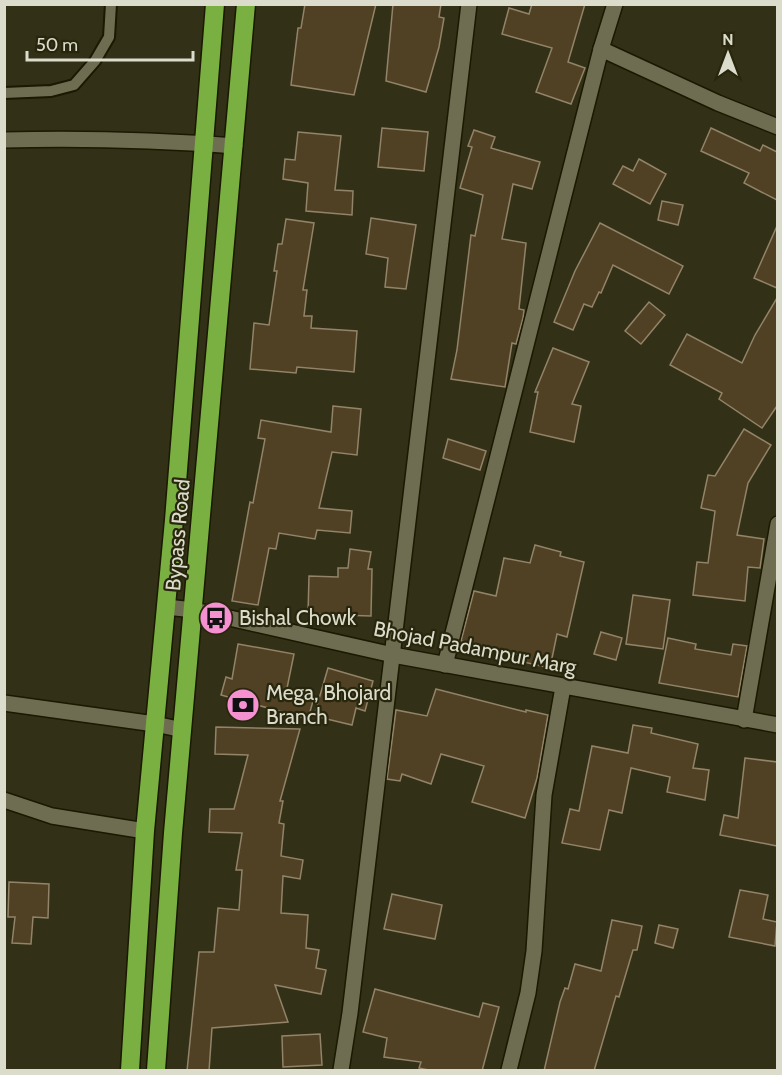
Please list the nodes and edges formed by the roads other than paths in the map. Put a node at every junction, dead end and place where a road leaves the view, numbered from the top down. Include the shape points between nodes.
1 (111, 4) edge
2 (214, 4) edge
3 (246, 4) edge
4 (469, 4) edge
5 (615, 4) edge
6 (601, 49) junction
7 (4, 93) edge
8 (777, 127) edge
9 (4, 140) edge
10 (204, 144) junction
11 (235, 147) junction
12 (777, 524) edge
13 (166, 607) junction
14 (194, 610) junction
15 (393, 656) junction
16 (445, 665) junction
17 (563, 687) junction
18 (4, 703) edge
19 (744, 720) junction
20 (155, 724) junction
21 (777, 725) edge
22 (183, 730) junction
23 (4, 800) edge
24 (145, 831) junction
25 (130, 1071) edge
26 (156, 1071) edge
27 (341, 1071) edge
28 (510, 1071) edge

1 - 7 lane via 109,37 74,85 51,91
2 - 10 highway, Bypass Road
3 - 11 highway, Bypass Road
4 - 15 street
5 - 6 street
6 - 8 street
6 - 16 street
9 - 10 street
10 - 11 street
10 - 13 highway, Bypass Road
11 - 14 highway, Bypass Road
12 - 19 street
13 - 14 street, Bhojad Padampur Marg
13 - 20 highway, Bypass Road
14 - 15 street, Bhojad Padampur Marg
14 - 22 highway, Bypass Road
15 - 16 street, Bhojad Padampur Marg
15 - 27 street
16 - 17 street, Bhojad Padampur Marg
17 - 19 street, Bhojad Padampur Marg
17 - 28 street via 544,795 534,951
18 - 20 street
19 - 21 street, Bhojad Padampur Marg
20 - 22 street
20 - 24 highway, Bypass Road
22 - 26 highway, Bypass Road
23 - 24 street via 52,816
24 - 25 highway, Bypass Road

